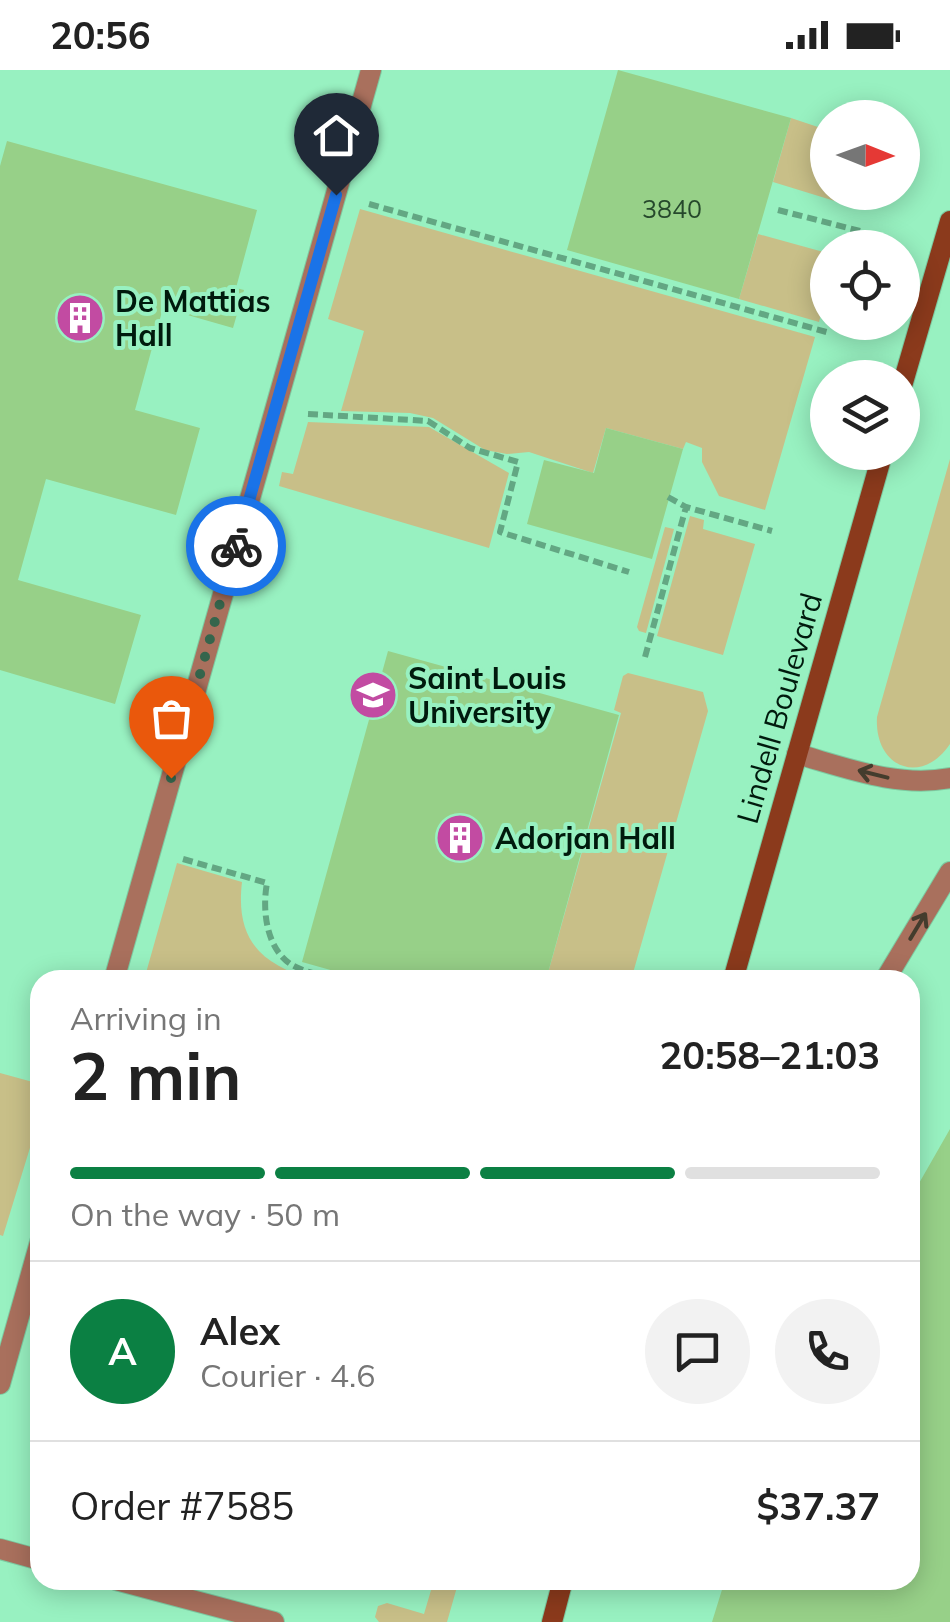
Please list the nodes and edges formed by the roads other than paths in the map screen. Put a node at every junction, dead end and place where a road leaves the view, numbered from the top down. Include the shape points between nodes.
1 (371, 70) edge
2 (950, 221) edge
3 (910, 360) edge
4 (879, 470) edge
5 (797, 754) junction
6 (950, 778) edge
7 (950, 872) edge
8 (117, 970) edge
9 (736, 970) edge
10 (892, 970) edge
11 (30, 1278) edge
12 (0, 1384) edge
13 (0, 1549) edge
14 (30, 1557) edge
15 (154, 1590) edge
16 (560, 1590) edge
17 (274, 1622) edge
18 (552, 1622) edge

1 - 8 street
2 - 3 main road
4 - 5 main road, Lindell Boulevard
6 -> 5 street via 890,778
5 - 9 main road, Lindell Boulevard
10 -> 7 street
11 - 12 street
13 - 14 street
15 - 17 street
16 - 18 main road

